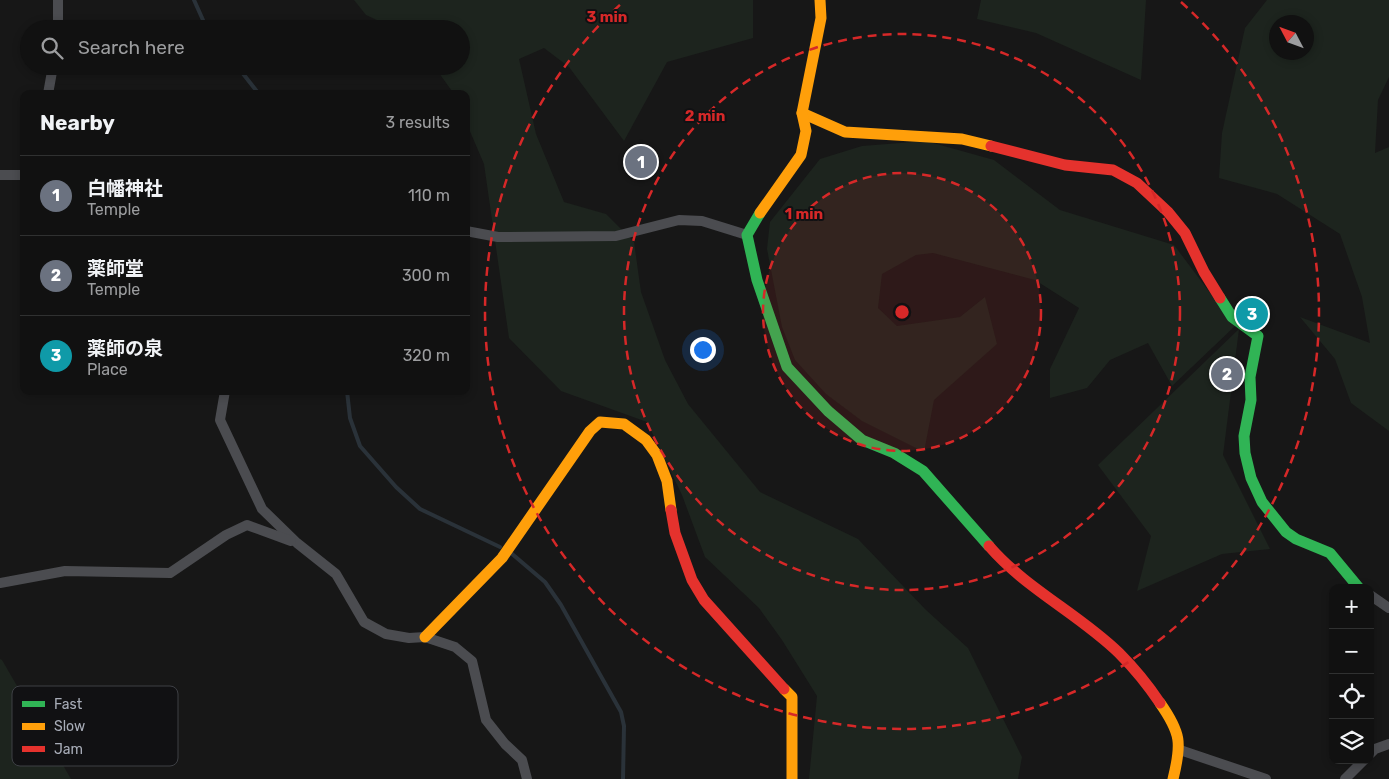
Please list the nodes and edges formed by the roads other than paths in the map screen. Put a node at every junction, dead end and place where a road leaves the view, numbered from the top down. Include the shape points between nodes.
1 (58, 0) edge
2 (820, 0) edge
3 (58, 20) edge
4 (51, 75) edge
5 (49, 90) edge
6 (802, 113) junction
7 (0, 175) edge
8 (20, 175) edge
9 (470, 232) edge
10 (747, 235) junction
11 (224, 395) edge
12 (297, 543) junction
13 (0, 583) edge
14 (1354, 584) edge
15 (1374, 598) edge
16 (1389, 608) edge
17 (424, 637) junction
18 (1389, 744) edge
19 (1180, 750) junction
20 (1374, 750) edge
21 (1360, 764) edge
22 (527, 779) edge
23 (792, 779) edge
24 (1173, 779) edge
25 (1266, 779) edge
26 (1345, 779) edge

1 - 3 street
2 - 6 street via 816,50
4 - 5 street
6 - 10 street via 806,131 801,155
6 - 14 street via 845,132 962,139 1065,165 1113,170 1154,196 1185,233 1232,317 1258,336 1258,350 1250,377 1252,399 1244,439 1244,458 1257,494 1286,533 1329,553
7 - 8 street
9 - 10 street via 498,236 616,236 679,220 702,220
10 - 19 street via 757,280 787,367 828,411 862,440 894,453 923,471 1006,566 1118,652 1147,684 1174,723
11 - 12 street via 220,420 262,509
12 - 13 street via 246,525 170,573 65,570
12 - 17 street via 336,574 364,622 386,634
15 - 16 street
17 - 22 street via 455,646 472,661 486,720 522,760
17 - 23 street via 502,558 590,431 600,422 624,424 646,440 657,455 667,481 674,533 692,580 704,600 792,697
18 - 20 street
19 - 24 street
19 - 25 street
21 - 26 street

